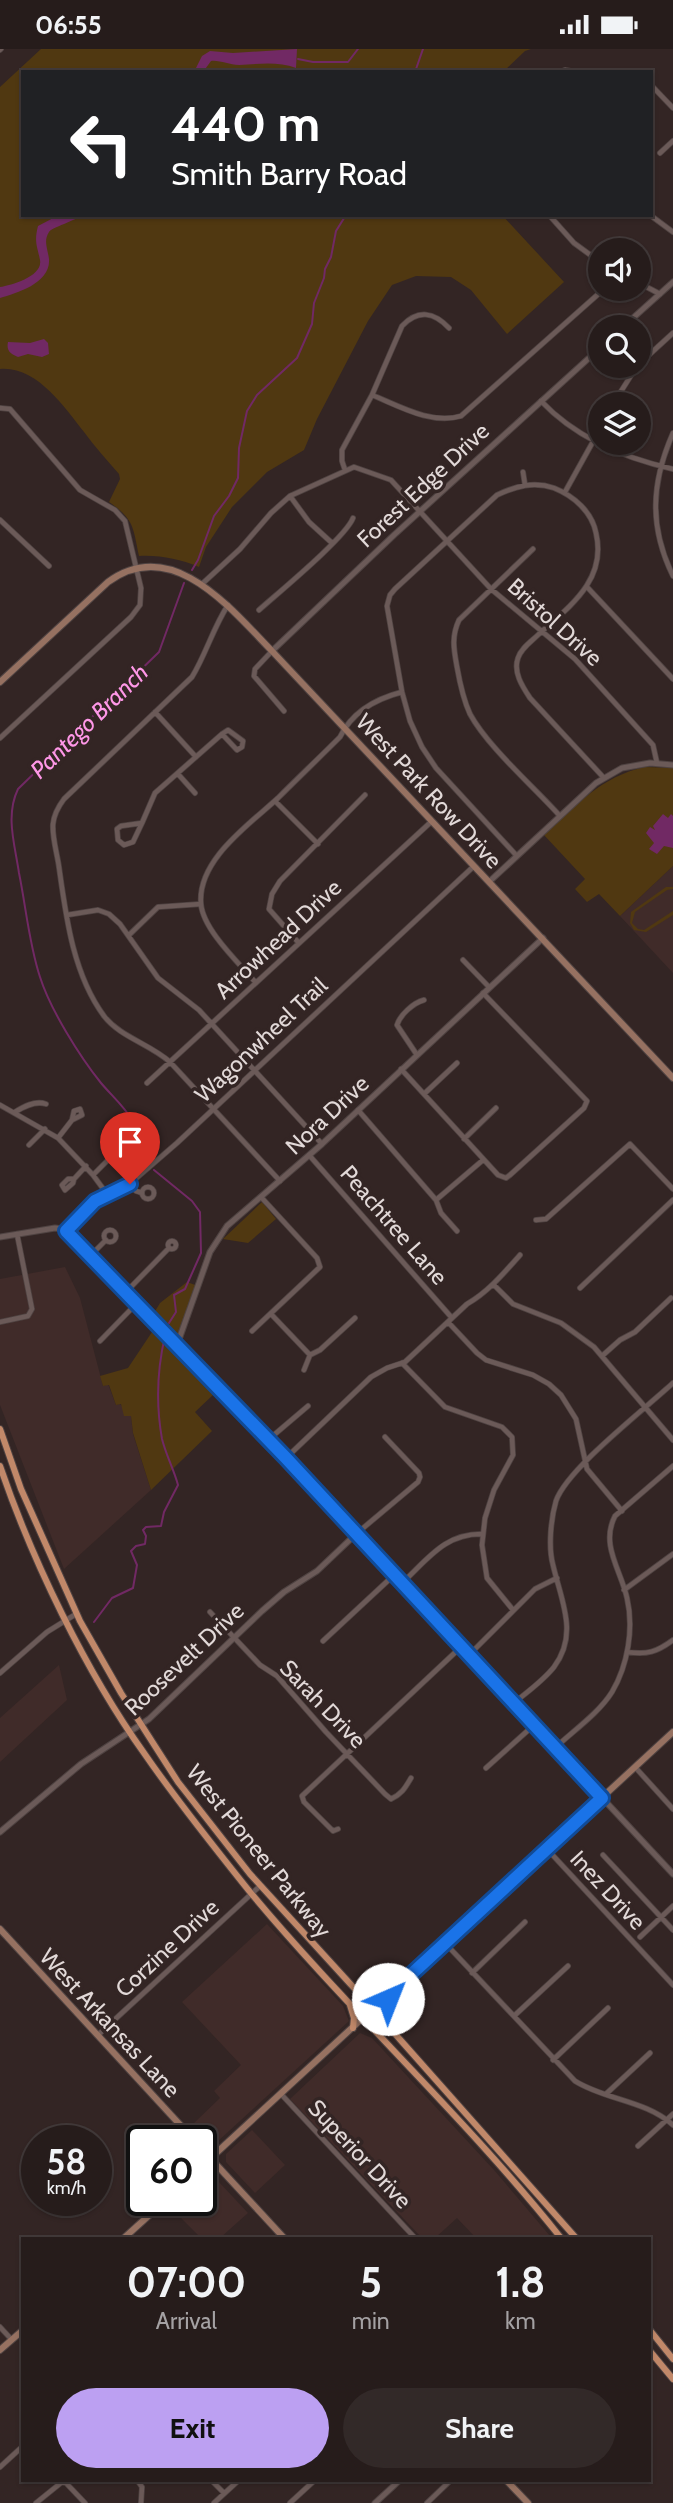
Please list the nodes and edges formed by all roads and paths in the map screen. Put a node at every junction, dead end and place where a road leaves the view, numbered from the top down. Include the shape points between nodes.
1 (653, 87) edge
2 (673, 108) edge
3 (673, 141) edge
4 (660, 153) dead end
5 (551, 217) edge
6 (653, 217) edge
7 (673, 232) edge
8 (588, 253) edge
9 (673, 282) edge
10 (651, 289) edge
11 (660, 294) junction
12 (590, 301) edge
13 (636, 315) edge
14 (449, 328) dead end
15 (673, 333) edge
16 (651, 353) edge
17 (588, 359) edge
18 (372, 395) junction
19 (541, 401) junction
20 (0, 408) edge
21 (673, 433) edge
22 (588, 437) edge
23 (588, 452) edge
24 (623, 455) edge
25 (660, 466) junction
26 (345, 470) junction
27 (673, 470) edge
28 (523, 472) dead end
29 (525, 485) junction
30 (565, 492) junction
31 (290, 496) junction
32 (419, 512) junction
33 (353, 518) dead end
34 (0, 520) edge
35 (446, 541) junction
36 (332, 543) junction
37 (533, 549) dead end
38 (49, 566) dead end
39 (136, 567) junction
40 (673, 576) edge
41 (202, 585) junction
42 (587, 587) junction
43 (491, 589) junction
44 (228, 605) junction
45 (259, 610) dead end
46 (542, 631) junction
47 (272, 651) junction
48 (673, 679) edge
49 (0, 682) edge
50 (402, 692) junction
51 (284, 711) dead end
52 (155, 712) junction
53 (345, 728) junction
54 (222, 733) junction
55 (1, 736) edge
56 (196, 757) junction
57 (657, 763) junction
58 (673, 765) edge
59 (178, 774) junction
60 (604, 778) junction
61 (195, 793) dead end
62 (365, 795) dead end
63 (275, 801) junction
64 (559, 815) junction
65 (432, 820) junction
66 (142, 823) junction
67 (318, 844) junction
68 (516, 855) junction
69 (475, 866) junction
70 (490, 881) junction
71 (201, 904) junction
72 (67, 915) junction
73 (129, 935) junction
74 (543, 938) junction
75 (298, 943) junction
76 (463, 960) dead end
77 (256, 983) junction
78 (489, 987) junction
79 (483, 993) junction
80 (424, 1000) dead end
81 (211, 1023) junction
82 (417, 1055) junction
83 (170, 1062) junction
84 (457, 1063) dead end
85 (401, 1069) junction
86 (254, 1070) junction
87 (673, 1078) edge
88 (147, 1083) dead end
89 (424, 1094) junction
90 (46, 1104) dead end
91 (0, 1105) edge
92 (496, 1108) dead end
93 (213, 1109) junction
94 (358, 1111) junction
95 (14, 1113) junction
96 (72, 1120) dead end
97 (45, 1129) junction
98 (58, 1139) junction
99 (464, 1139) junction
100 (322, 1144) junction
101 (29, 1145) dead end
102 (309, 1155) junction
103 (111, 1157) dead end
104 (483, 1160) junction
105 (86, 1166) junction
106 (93, 1175) junction
107 (74, 1179) dead end
108 (281, 1181) junction
109 (130, 1184) junction
110 (673, 1189) edge
111 (142, 1193) dead end
112 (107, 1194) junction
113 (261, 1197) junction
114 (436, 1200) junction
115 (673, 1200) edge
116 (536, 1220) dead end
117 (66, 1231) junction
118 (457, 1231) dead end
119 (17, 1234) junction
120 (0, 1237) edge
121 (106, 1240) dead end
122 (169, 1248) dead end
123 (91, 1255) junction
124 (520, 1255) dead end
125 (493, 1284) junction
126 (580, 1288) dead end
127 (127, 1292) junction
128 (671, 1298) edge
129 (137, 1303) junction
130 (271, 1314) junction
131 (355, 1318) dead end
132 (450, 1320) junction
133 (0, 1322) edge
134 (252, 1331) dead end
135 (100, 1341) dead end
136 (177, 1345) junction
137 (310, 1355) junction
138 (602, 1356) junction
139 (402, 1363) junction
140 (304, 1370) dead end
141 (673, 1383) edge
142 (308, 1406) dead end
143 (645, 1409) junction
144 (0, 1429) edge
145 (385, 1437) dead end
146 (268, 1440) junction
147 (673, 1440) edge
148 (286, 1458) junction
149 (585, 1462) junction
150 (673, 1465) edge
151 (0, 1466) edge
152 (622, 1511) junction
153 (356, 1534) junction
154 (483, 1534) junction
155 (673, 1554) edge
156 (394, 1575) junction
157 (557, 1578) junction
158 (402, 1583) junction
159 (625, 1590) junction
160 (513, 1611) junction
161 (210, 1612) dead end
162 (76, 1614) junction
163 (67, 1620) junction
164 (235, 1638) junction
165 (673, 1640) edge
166 (323, 1641) dead end
167 (462, 1646) junction
168 (627, 1653) junction
169 (469, 1655) junction
170 (0, 1673) edge
171 (514, 1703) junction
172 (141, 1725) junction
173 (534, 1725) junction
174 (130, 1732) junction
175 (673, 1732) edge
176 (555, 1748) junction
177 (347, 1754) junction
178 (635, 1767) junction
179 (486, 1768) dead end
180 (411, 1778) dead end
181 (602, 1798) junction
182 (673, 1809) edge
183 (338, 1829) dead end
184 (0, 1832) edge
185 (547, 1849) junction
186 (603, 1855) dead end
187 (673, 1874) edge
188 (260, 1886) junction
189 (252, 1893) junction
190 (673, 1906) edge
191 (661, 1917) junction
192 (526, 1922) dead end
193 (0, 1929) edge
194 (673, 1930) edge
195 (640, 1937) dead end
196 (445, 1944) junction
197 (568, 1966) dead end
198 (472, 1973) junction
199 (673, 1985) edge
200 (389, 1995) junction
201 (346, 1998) junction
202 (608, 2008) dead end
203 (373, 2009) junction
204 (514, 2016) junction
205 (364, 2018) junction
206 (352, 2028) junction
207 (98, 2035) junction
208 (400, 2040) junction
209 (650, 2053) dead end
210 (553, 2060) junction
211 (281, 2094) junction
212 (606, 2094) junction
213 (463, 2110) junction
214 (673, 2114) edge
215 (454, 2116) junction
216 (667, 2120) junction
217 (180, 2125) edge
218 (673, 2125) edge
219 (638, 2146) dead end
220 (217, 2153) edge
221 (217, 2165) edge
222 (148, 2216) edge
223 (125, 2237) edge
224 (283, 2237) edge
225 (414, 2237) edge
226 (560, 2237) edge
227 (575, 2237) edge
228 (0, 2327) edge
229 (21, 2332) edge
230 (651, 2332) edge
231 (12, 2340) junction
232 (0, 2350) edge
233 (651, 2352) edge
234 (673, 2359) edge
235 (670, 2370) edge
236 (673, 2379) edge
237 (21, 2448) edge
238 (0, 2467) edge
239 (138, 2482) edge
240 (213, 2482) edge
241 (237, 2482) edge
242 (313, 2482) edge
243 (398, 2482) edge
244 (449, 2482) edge
245 (508, 2482) edge
246 (224, 2493) junction
247 (36, 2503) edge
248 (85, 2503) edge
249 (141, 2503) edge
250 (214, 2503) edge
251 (290, 2503) edge
252 (375, 2503) edge
253 (427, 2503) edge
254 (527, 2503) edge

1 - 2 street
3 - 4 street
5 - 8 street
6 - 7 street
9 - 11 street
10 - 11 street
11 - 13 street
12 - 18 street via 461,416 429,417
14 - 18 street via 430,314 418,314 405,323
15 - 16 street
17 - 19 street, Forest Edge Drive
18 - 26 street via 342,450
19 - 22 street
19 - 32 street, Forest Edge Drive
20 - 39 street via 10,409 80,490 122,516
21 - 25 street
23 - 30 street
24 - 25 street
25 - 27 street
25 - 40 street via 654,496 656,527
26 - 31 street
26 - 32 street, Bristol Drive via 359,467 391,479
28 - 29 street
29 - 30 street
29 - 35 street via 497,495
30 - 42 street via 582,506 596,529 598,565
31 - 36 street
31 - 41 street
32 - 35 street, Bristol Drive
32 - 47 street, Forest Edge Drive
33 - 36 street
34 - 38 street
35 - 43 street, Bristol Drive
35 - 50 street via 388,601
36 - 45 street
37 - 43 street
39 - 41 main road, West Park Row Drive via 164,567
39 - 49 main road via 107,582
39 - 55 street via 141,599 136,611
41 - 44 main road, West Park Row Drive
42 - 46 street
42 - 48 street
43 - 46 street, Bristol Drive
43 - 64 street via 465,613 454,631 462,693 487,738
44 - 47 main road, West Park Row Drive
44 - 52 street via 192,677
46 - 57 street, Bristol Drive via 575,659 645,735
46 - 60 street via 518,658 520,683
47 - 51 street via 254,676
47 - 53 main road, West Park Row Drive
50 - 53 street via 373,701
50 - 68 street via 410,721 436,768
52 - 56 street
52 - 72 street via 57,809 53,826
53 - 63 street
53 - 65 main road, West Park Row Drive
54 - 54 street via 234,732 243,741 242,747 237,750
54 - 56 street
56 - 59 street
57 - 58 street
57 - 60 street via 622,768
59 - 61 street
59 - 66 street via 155,793
60 - 64 street
62 - 67 street
63 - 67 street
63 - 71 street via 217,857 205,881
64 - 68 street
65 - 69 main road, West Park Row Drive
65 - 75 street, Arrowhead Drive
66 - 66 street via 121,826 118,840 124,845 133,842
67 - 75 street via 280,881 269,902 273,915
68 - 70 street
69 - 70 main road, West Park Row Drive
69 - 86 street, Wagonwheel Trail
70 - 74 main road, West Park Row Drive
71 - 73 street via 158,907
71 - 77 street via 213,932
72 - 73 street via 98,910 110,915
72 - 83 street via 79,970 103,1015
73 - 81 street via 158,978
74 - 78 street, Nora Drive
74 - 87 main road, West Park Row Drive
75 - 77 street, Arrowhead Drive
76 - 78 street
77 - 81 street, Arrowhead Drive
78 - 79 street, Nora Drive
79 - 82 street, Nora Drive
79 - 104 street via 587,1101 510,1175 502,1178
80 - 82 street via 397,1025
81 - 83 street, Arrowhead Drive
81 - 86 street
82 - 85 street, Nora Drive
83 - 88 street, Arrowhead Drive
83 - 93 street
84 - 89 street
85 - 89 street
85 - 94 street, Nora Drive
86 - 93 street, Wagonwheel Trail
86 - 100 street
89 - 99 street
90 - 95 street via 25,1105
91 - 95 street
92 - 99 street
93 - 108 street
93 - 109 street, Wagonwheel Trail
94 - 100 street, Nora Drive
94 - 114 street
95 - 97 street
96 - 98 street
97 - 98 street
97 - 101 street
98 - 105 street
99 - 104 street
100 - 102 street, Nora Drive
102 - 108 street, Nora Drive
102 - 132 street, Peachtree Lane
103 - 106 street
104 - 114 street
105 - 106 street
105 - 107 street
106 - 112 street
108 - 113 street, Nora Drive
109 - 111 street
109 - 112 street, Wagonwheel Trail
110 - 116 street via 630,1144 546,1219
112 - 117 street, Wagonwheel Trail
113 - 130 street via 320,1264
113 - 136 street, Nora Drive via 214,1243
114 - 118 street
115 - 126 street
117 - 119 street via 55,1228
117 - 123 street
119 - 120 street
119 - 133 street via 32,1308 28,1315
121 - 123 street
122 - 127 street
123 - 127 street
124 - 125 street
125 - 132 street
125 - 138 street via 513,1304 561,1323
127 - 129 street
128 - 138 street
129 - 135 street
129 - 136 street
130 - 134 street
130 - 137 street
131 - 137 street
132 - 139 street
132 - 149 street, Peachtree Lane via 486,1360 533,1375 555,1389 576,1419
136 - 146 street
137 - 140 street
138 - 143 street
139 - 148 street via 371,1377
139 - 154 street via 445,1407 502,1427 512,1437 513,1455 495,1490
141 - 143 street
142 - 146 street
143 - 147 street
143 - 149 street
144 - 162 main road, West Pioneer Parkway
145 - 153 street via 420,1477
146 - 148 street
148 - 153 street
149 - 152 street, Peachtree Lane
149 - 157 street via 556,1502 551,1549
150 - 152 street
151 - 163 main road, West Pioneer Parkway via 16,1512
152 - 159 street via 608,1536
153 - 156 street
153 - 164 street, Roosevelt Drive
154 - 158 street via 469,1533 445,1542
154 - 160 street via 486,1578
155 - 159 street
156 - 158 street
156 - 166 street
157 - 160 street via 540,1585
157 - 171 street via 568,1620 564,1645 554,1667
158 - 167 street
159 - 168 street via 630,1627
160 - 169 street
161 - 164 street, Sarah Drive
162 - 163 street
162 - 172 main road, West Pioneer Parkway
163 - 170 street
163 - 174 main road, West Pioneer Parkway
164 - 172 street, Roosevelt Drive
164 - 177 street, Sarah Drive via 260,1665 277,1675
165 - 168 street via 654,1653
167 - 169 street
167 - 177 street
168 - 176 street via 612,1692
169 - 171 street
171 - 173 street
172 - 174 street, Roosevelt Drive
172 - 188 main road, West Pioneer Parkway
173 - 176 street
173 - 179 street
174 - 184 street, Roosevelt Drive via 81,1764
174 - 189 main road, West Pioneer Parkway
175 - 178 main road
176 - 181 street
177 - 180 street, Sarah Drive via 391,1798 402,1793
177 - 183 street via 302,1796 333,1831
178 - 181 main road
178 - 182 street
181 - 185 main road
181 - 187 street
185 - 196 main road
185 - 199 street, Inez Drive
186 - 191 street
188 - 189 street, Corzine Drive
188 - 203 main road, West Pioneer Parkway
189 - 201 main road, West Pioneer Parkway
189 - 207 street, Corzine Drive
190 - 191 street
191 - 194 street
191 - 195 street
192 - 198 street
193 - 207 main road, West Arkansas Lane
196 - 198 street
196 - 200 main road
197 - 204 street
198 - 204 street
200 - 203 main road
200 - 208 main road via 388,2013
201 - 205 main road, West Pioneer Parkway
201 - 206 main road via 352,2008
202 - 210 street
203 - 205 main road
203 - 208 main road, West Pioneer Parkway
204 - 210 street
205 - 206 main road
205 - 215 main road, West Pioneer Parkway
206 - 211 main road
207 - 217 main road, West Arkansas Lane
208 - 213 main road, West Pioneer Parkway
209 - 212 street
210 - 212 street via 575,2081
211 - 220 main road
211 - 225 street, Superior Drive
212 - 216 street
213 - 215 main road
213 - 227 main road, West Pioneer Parkway
214 - 216 street
215 - 226 main road, West Pioneer Parkway
216 - 218 street
216 - 219 street
221 - 224 main road
222 - 223 main road
228 - 231 street
229 - 231 main road
230 - 234 main road
231 - 232 main road
233 - 235 main road
235 - 236 main road
237 - 238 street
239 - 249 street
240 - 246 street
241 - 246 street
242 - 251 street
243 - 252 street
244 - 253 street
245 - 254 main road
246 - 250 street
247 - 248 street via 62,2482

